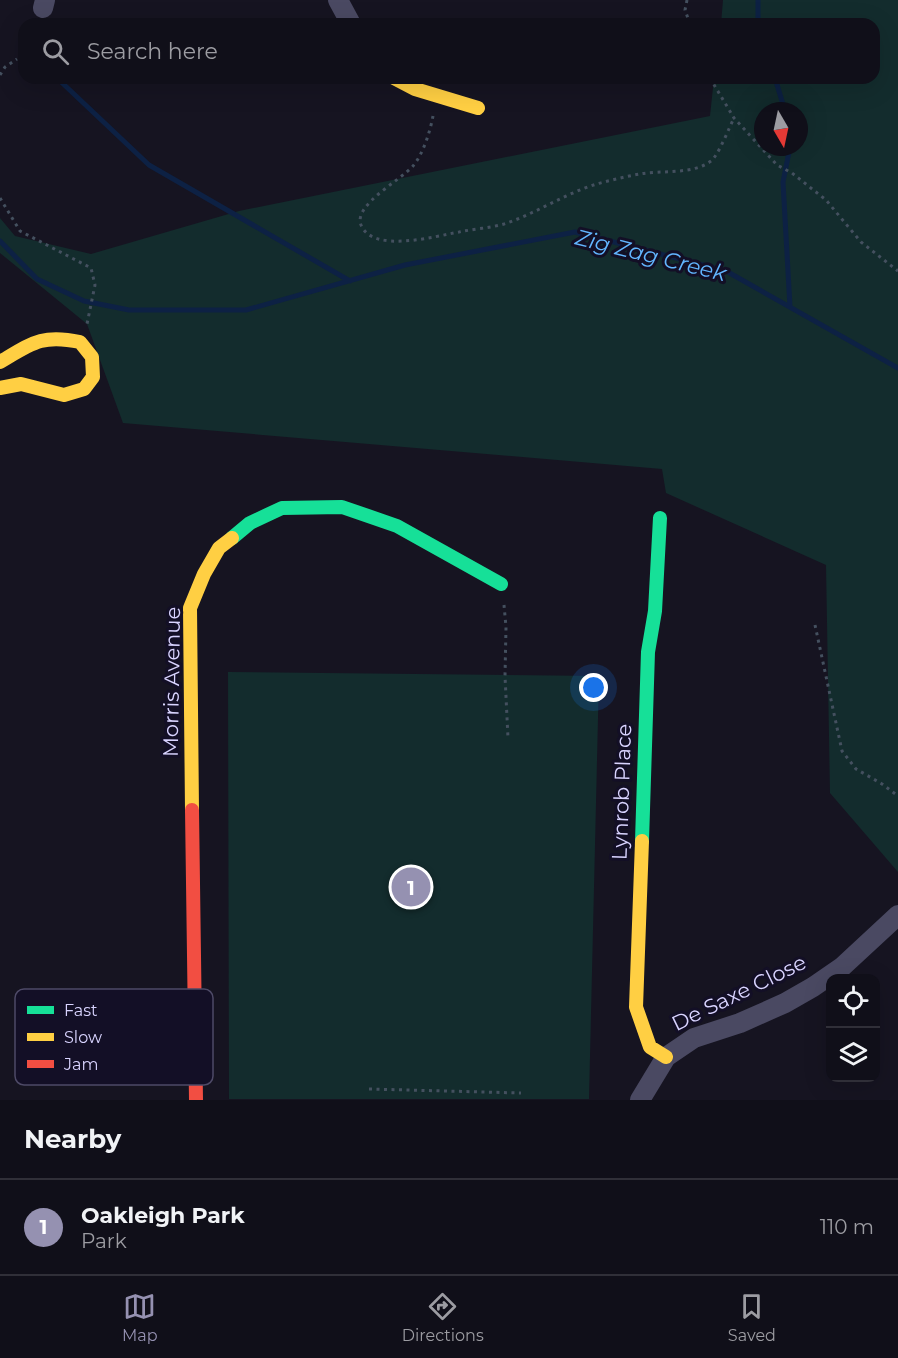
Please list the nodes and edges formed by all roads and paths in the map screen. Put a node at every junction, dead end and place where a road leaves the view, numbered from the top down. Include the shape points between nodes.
1 (338, 0) edge
2 (687, 0) edge
3 (348, 18) edge
4 (688, 18) edge
5 (17, 59) dead end
6 (0, 75) edge
7 (404, 84) edge
8 (714, 84) edge
9 (478, 108) dead end
10 (734, 118) junction
11 (431, 129) dead end
12 (0, 198) edge
13 (898, 271) edge
14 (87, 324) dead end
15 (0, 362) edge
16 (0, 387) edge
17 (660, 518) dead end
18 (501, 584) dead end
19 (816, 625) dead end
20 (506, 627) dead end
21 (508, 738) dead end
22 (898, 796) edge
23 (898, 915) edge
24 (194, 989) edge
25 (666, 1057) junction
26 (195, 1085) edge
27 (369, 1089) dead end
28 (521, 1093) dead end
29 (195, 1100) edge
30 (640, 1100) edge

1 - 3 street
2 - 4 path
5 - 6 path
7 - 9 street
8 - 10 path
10 - 11 path via 712,161 695,168 640,174 574,191 503,224 406,241 369,236 360,216 364,208 415,164
10 - 13 path via 777,165 826,200 861,242
12 - 14 path via 20,231 91,268 95,285
15 - 16 street via 36,341 60,338 80,342 92,357 93,377 84,389 64,395 21,384
17 - 25 street, Lynrob Place via 648,652 636,1007 650,1047
18 - 24 street, Morris Avenue via 397,526 342,507 282,508 250,523 219,548 190,608
19 - 22 path via 842,751 856,769
20 - 21 path
23 - 25 street, De Saxe Close via 842,967 813,987 740,1023 694,1038
25 - 30 street, De Saxe Close
26 - 29 street, Morris Avenue
27 - 28 path

